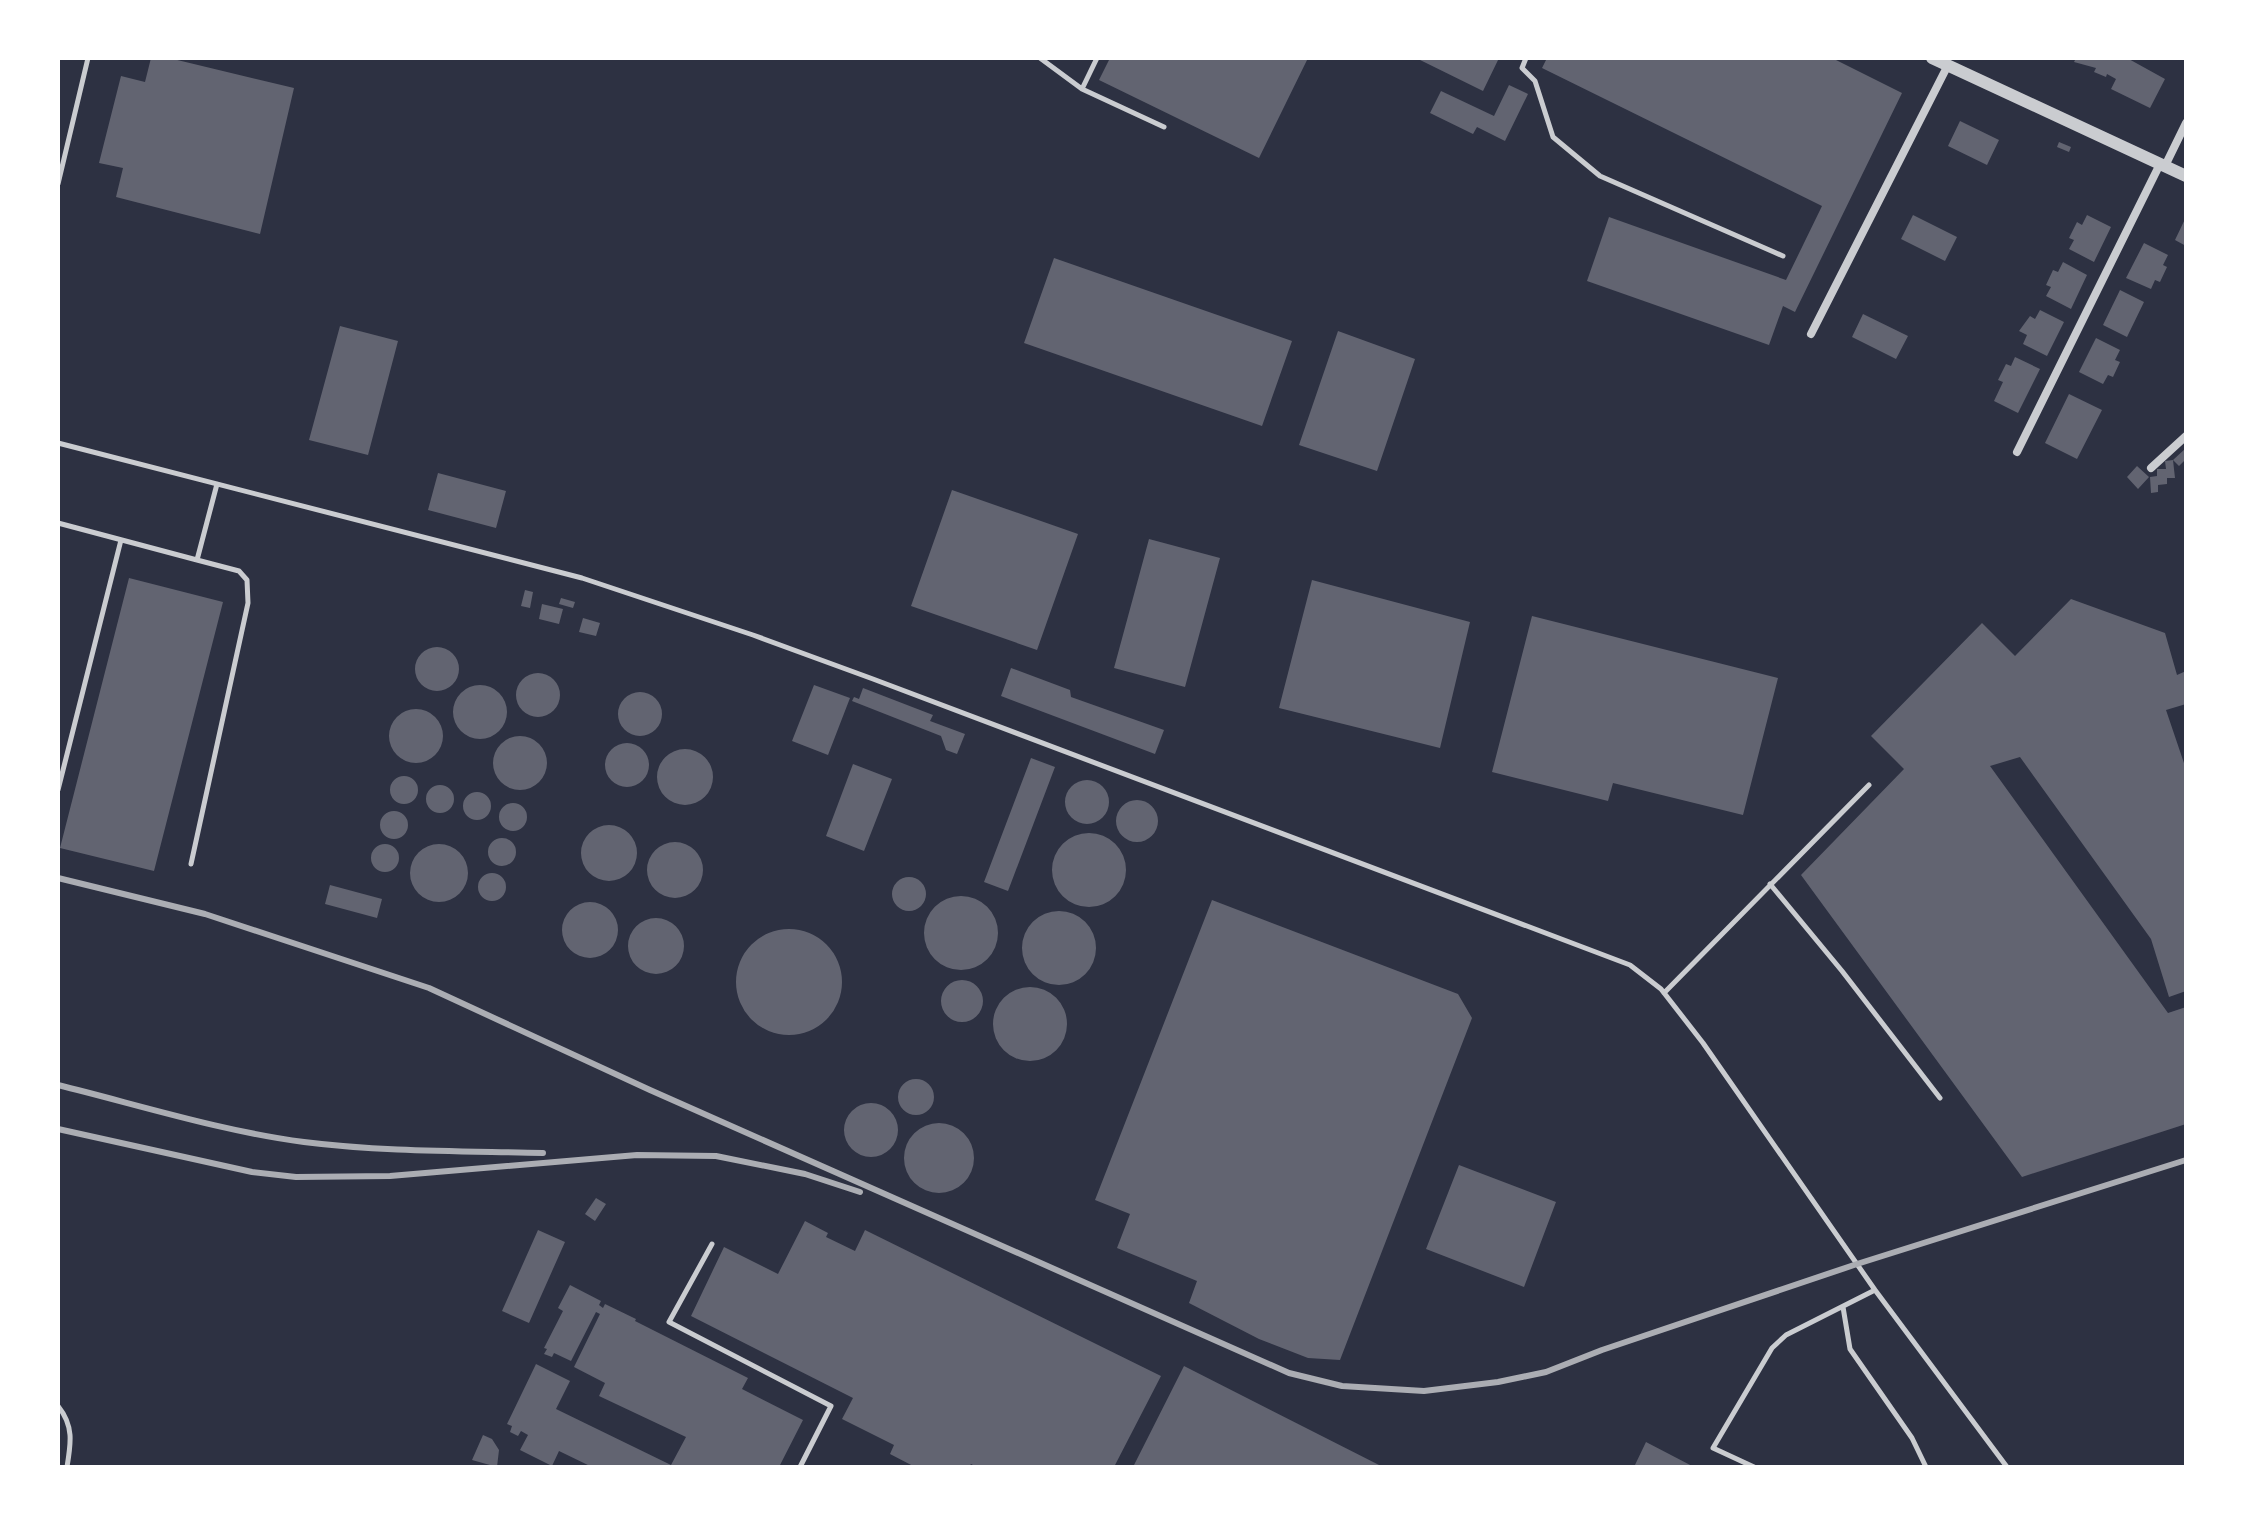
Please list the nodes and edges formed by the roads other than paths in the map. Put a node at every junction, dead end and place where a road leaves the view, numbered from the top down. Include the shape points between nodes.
1 (88, 58) edge
2 (1040, 58) edge
3 (1097, 58) edge
4 (1526, 58) edge
5 (1932, 58) edge
6 (1948, 65) junction
7 (1082, 89) junction
8 (2186, 123) edge
9 (1164, 127) dead end
10 (2162, 165) junction
11 (2186, 176) edge
12 (58, 184) edge
13 (1783, 256) dead end
14 (1811, 334) dead end
15 (2186, 436) edge
16 (58, 443) edge
17 (2017, 452) dead end
18 (2151, 468) dead end
19 (217, 484) junction
20 (58, 523) edge
21 (121, 540) junction
22 (197, 560) junction
23 (1869, 785) dead end
24 (58, 790) edge
25 (191, 864) dead end
26 (1770, 884) junction
27 (1664, 993) junction
28 (1940, 1098) dead end
29 (712, 1244) dead end
30 (1875, 1290) junction
31 (1843, 1307) junction
32 (58, 1406) edge
33 (67, 1467) edge
34 (800, 1467) edge
35 (1754, 1467) edge
36 (1926, 1467) edge
37 (2007, 1467) edge

1 - 12 lane
2 - 7 lane
3 - 7 lane
4 - 13 lane via 1522,68 1535,81 1553,137 1600,176
5 - 6 street
6 - 10 street
6 - 14 street
7 - 9 lane
8 - 10 street
10 - 11 street
10 - 17 street
15 - 18 street
16 - 19 lane
19 - 22 lane
19 - 27 lane via 582,578 753,635 1630,965
20 - 21 lane
21 - 22 lane
21 - 24 lane
22 - 25 lane via 239,571 247,580 248,603
23 - 26 lane
26 - 27 lane
26 - 28 lane
27 - 30 lane
29 - 34 lane via 669,1322 831,1406
30 - 31 lane
30 - 37 lane
31 - 35 lane via 1786,1335 1772,1348 1713,1448
31 - 36 lane via 1850,1349
32 - 33 lane via 72,1441

